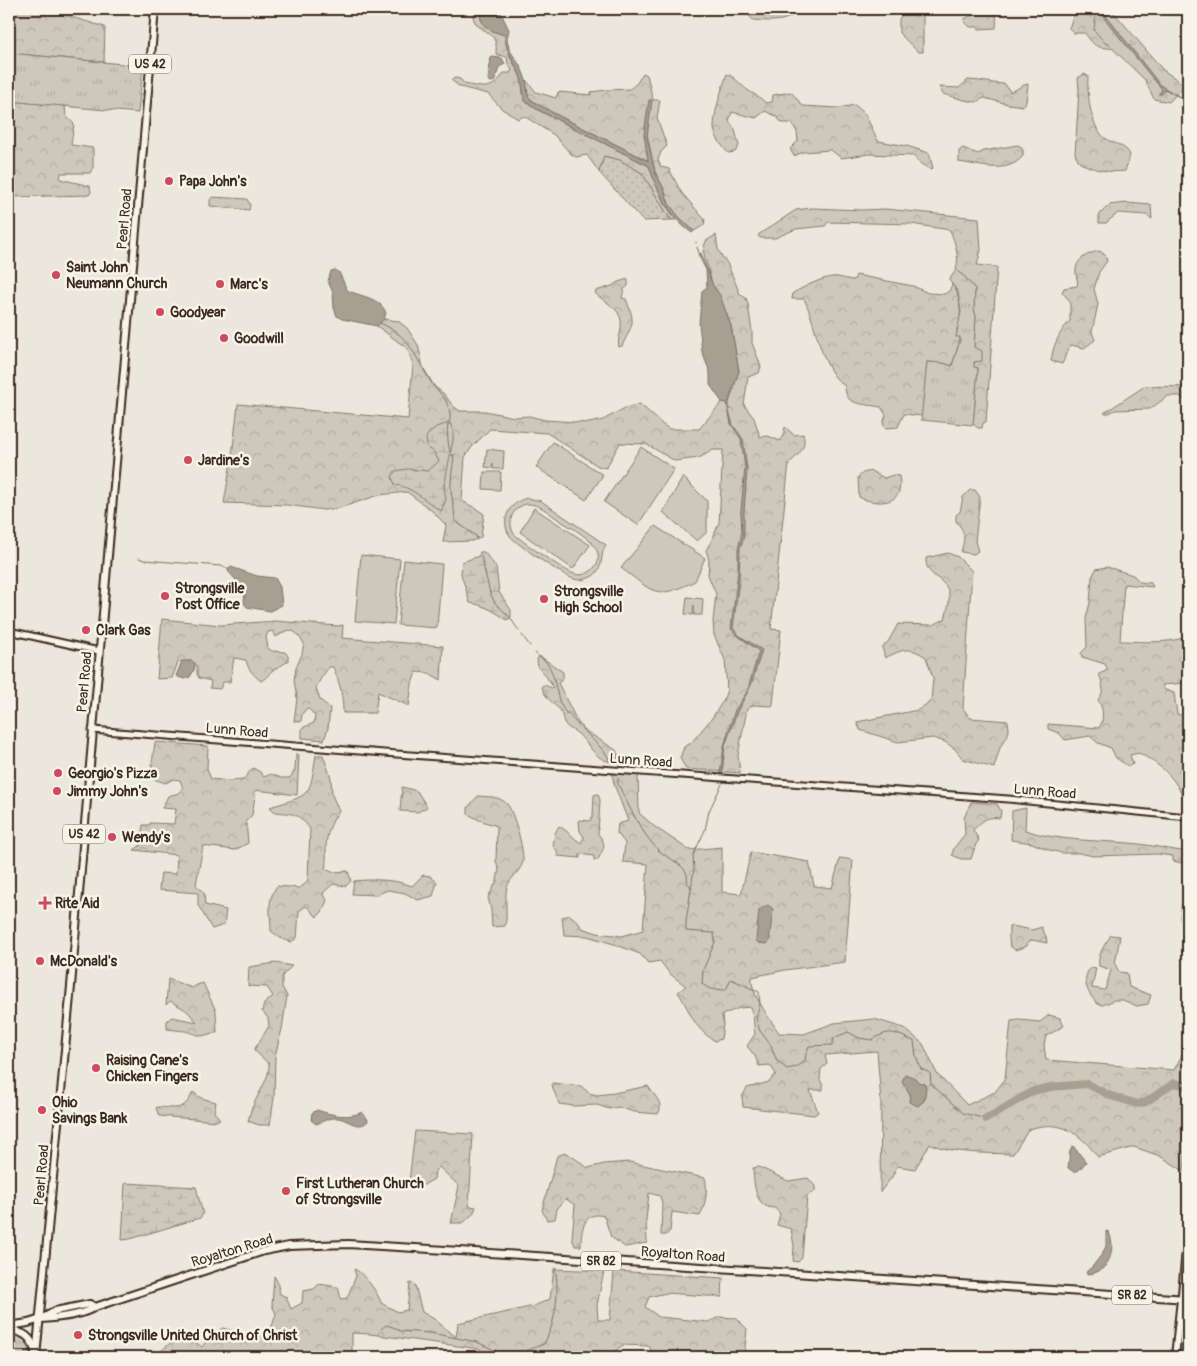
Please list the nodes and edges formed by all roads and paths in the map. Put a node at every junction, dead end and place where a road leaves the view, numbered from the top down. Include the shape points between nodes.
1 (155, 9) edge
2 (9, 631) edge
3 (99, 651) junction
4 (92, 730) junction
5 (1188, 817) edge
6 (1188, 1224) edge
7 (1185, 1299) edge
8 (41, 1319) junction
9 (9, 1328) edge
10 (36, 1357) edge
11 (1176, 1357) edge

1 - 3 main road, Pearl Road / US 42
2 - 3 street
3 - 4 main road, Pearl Road / US 42
4 - 5 street, Lunn Road via 1008,798
4 - 8 main road, Pearl Road / US 42
6 - 7 street
7 - 8 main road, Royalton Road / SR 82 via 314,1244 264,1251 115,1302 55,1311
7 - 11 main road
8 - 9 main road, Royalton Road / SR 82
8 - 10 main road, Pearl Road / US 42
9 - 10 main road via 22,1332 33,1341

